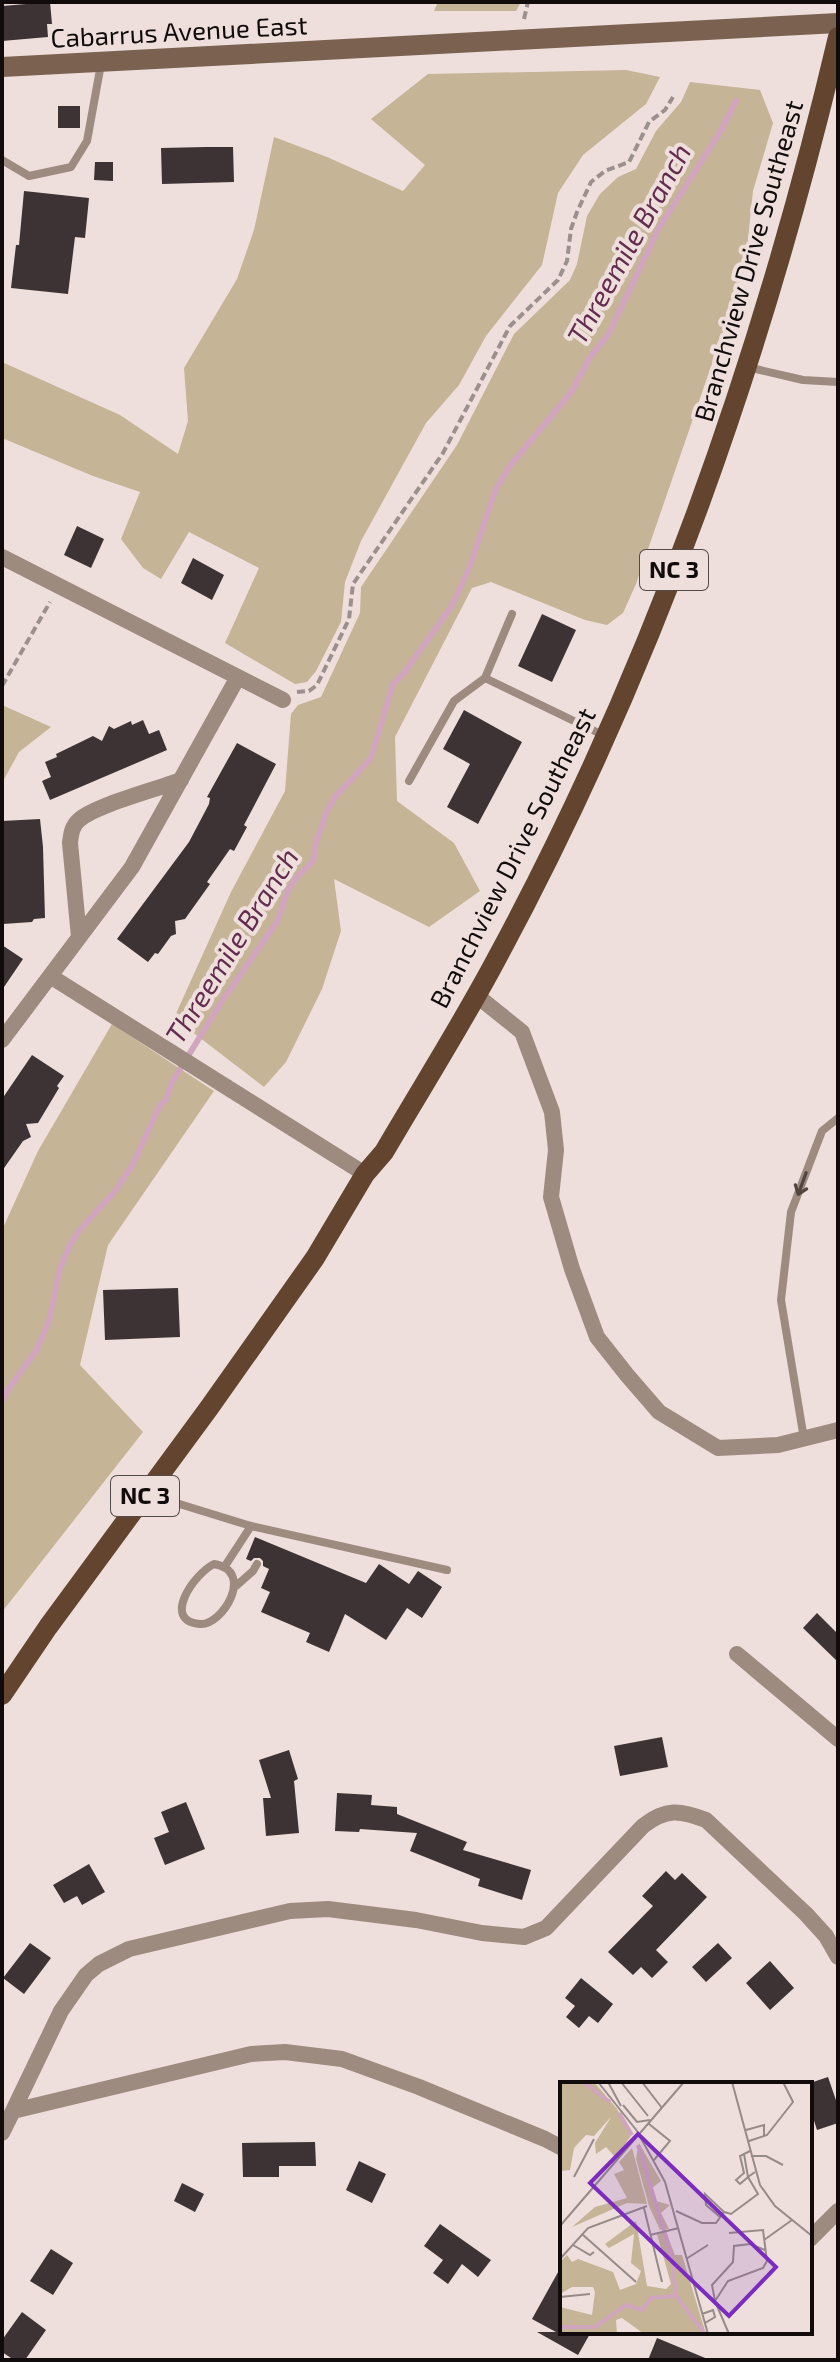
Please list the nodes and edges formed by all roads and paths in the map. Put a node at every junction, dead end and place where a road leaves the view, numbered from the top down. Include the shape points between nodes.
1 (528, 2) edge
2 (524, 20) dead end
3 (838, 23) edge
4 (838, 37) edge
5 (102, 62) junction
6 (2, 67) edge
7 (673, 97) dead end
8 (2, 160) edge
9 (746, 367) junction
10 (838, 382) edge
11 (2, 557) edge
12 (59, 585) junction
13 (512, 614) dead end
14 (238, 677) junction
15 (485, 678) junction
16 (2, 686) edge
17 (284, 694) joint
18 (605, 736) junction
19 (181, 780) junction
20 (409, 781) dead end
21 (79, 937) junction
22 (50, 976) junction
23 (476, 995) junction
24 (2, 1040) edge
25 (838, 1118) edge
26 (365, 1174) junction
27 (838, 1430) edge
28 (804, 1439) junction
29 (147, 1493) junction
30 (251, 1526) junction
31 (274, 1531) junction
32 (268, 1542) dead end
33 (257, 1564) dead end
34 (225, 1566) junction
35 (447, 1570) dead end
36 (236, 1586) junction
37 (737, 1654) dead end
38 (2, 1695) edge
39 (838, 1739) edge
40 (838, 1957) edge
41 (13, 2111) junction
42 (2, 2133) edge
43 (560, 2147) edge
44 (838, 2211) edge
45 (812, 2237) edge

1 - 2 path
3 - 5 main road, Cabarrus Avenue East
4 - 9 main road, Branchview Drive Southeast / NC 3
5 - 6 main road, Cabarrus Avenue East
5 - 8 lane via 87,141 71,167 29,176
7 - 17 path via 649,122 629,162 591,182 558,280 510,326 443,453 353,584 349,619 317,685
9 - 10 lane
9 - 18 main road, Branchview Drive Southeast / NC 3 via 694,520
11 - 12 street
12 - 14 street
12 - 16 path
13 - 15 lane
14 - 17 street
14 - 19 street
15 - 18 lane
15 - 20 lane via 454,701
18 - 23 main road, Branchview Drive Southeast / NC 3
19 - 21 street via 132,867
19 - 21 street via 76,822 70,843
21 - 22 street
22 - 24 street
22 - 26 street
23 - 26 main road, Branchview Drive Southeast / NC 3 via 384,1152
23 - 28 street via 522,1032 552,1112 556,1150 551,1197 597,1337 659,1412 718,1448
25 -> 28 lane via 822,1131 791,1212 781,1300
26 - 29 main road, Branchview Drive Southeast / NC 3 via 315,1258
27 - 28 street
29 - 30 lane
29 - 38 main road, Branchview Drive Southeast / NC 3
30 - 31 lane
30 - 34 lane
31 - 32 lane
31 - 35 lane
33 - 36 lane
34 - 36 lane
34 - 36 lane via 206,1568 183,1595 186,1618 207,1623
37 - 39 street
40 - 41 street via 806,1914 706,1820 672,1812 643,1826 546,1928 524,1937 328,1909 290,1911 129,1949 86,1975 61,2011
41 - 42 street
41 - 43 street via 251,2054 285,2052 342,2059
44 - 45 street

